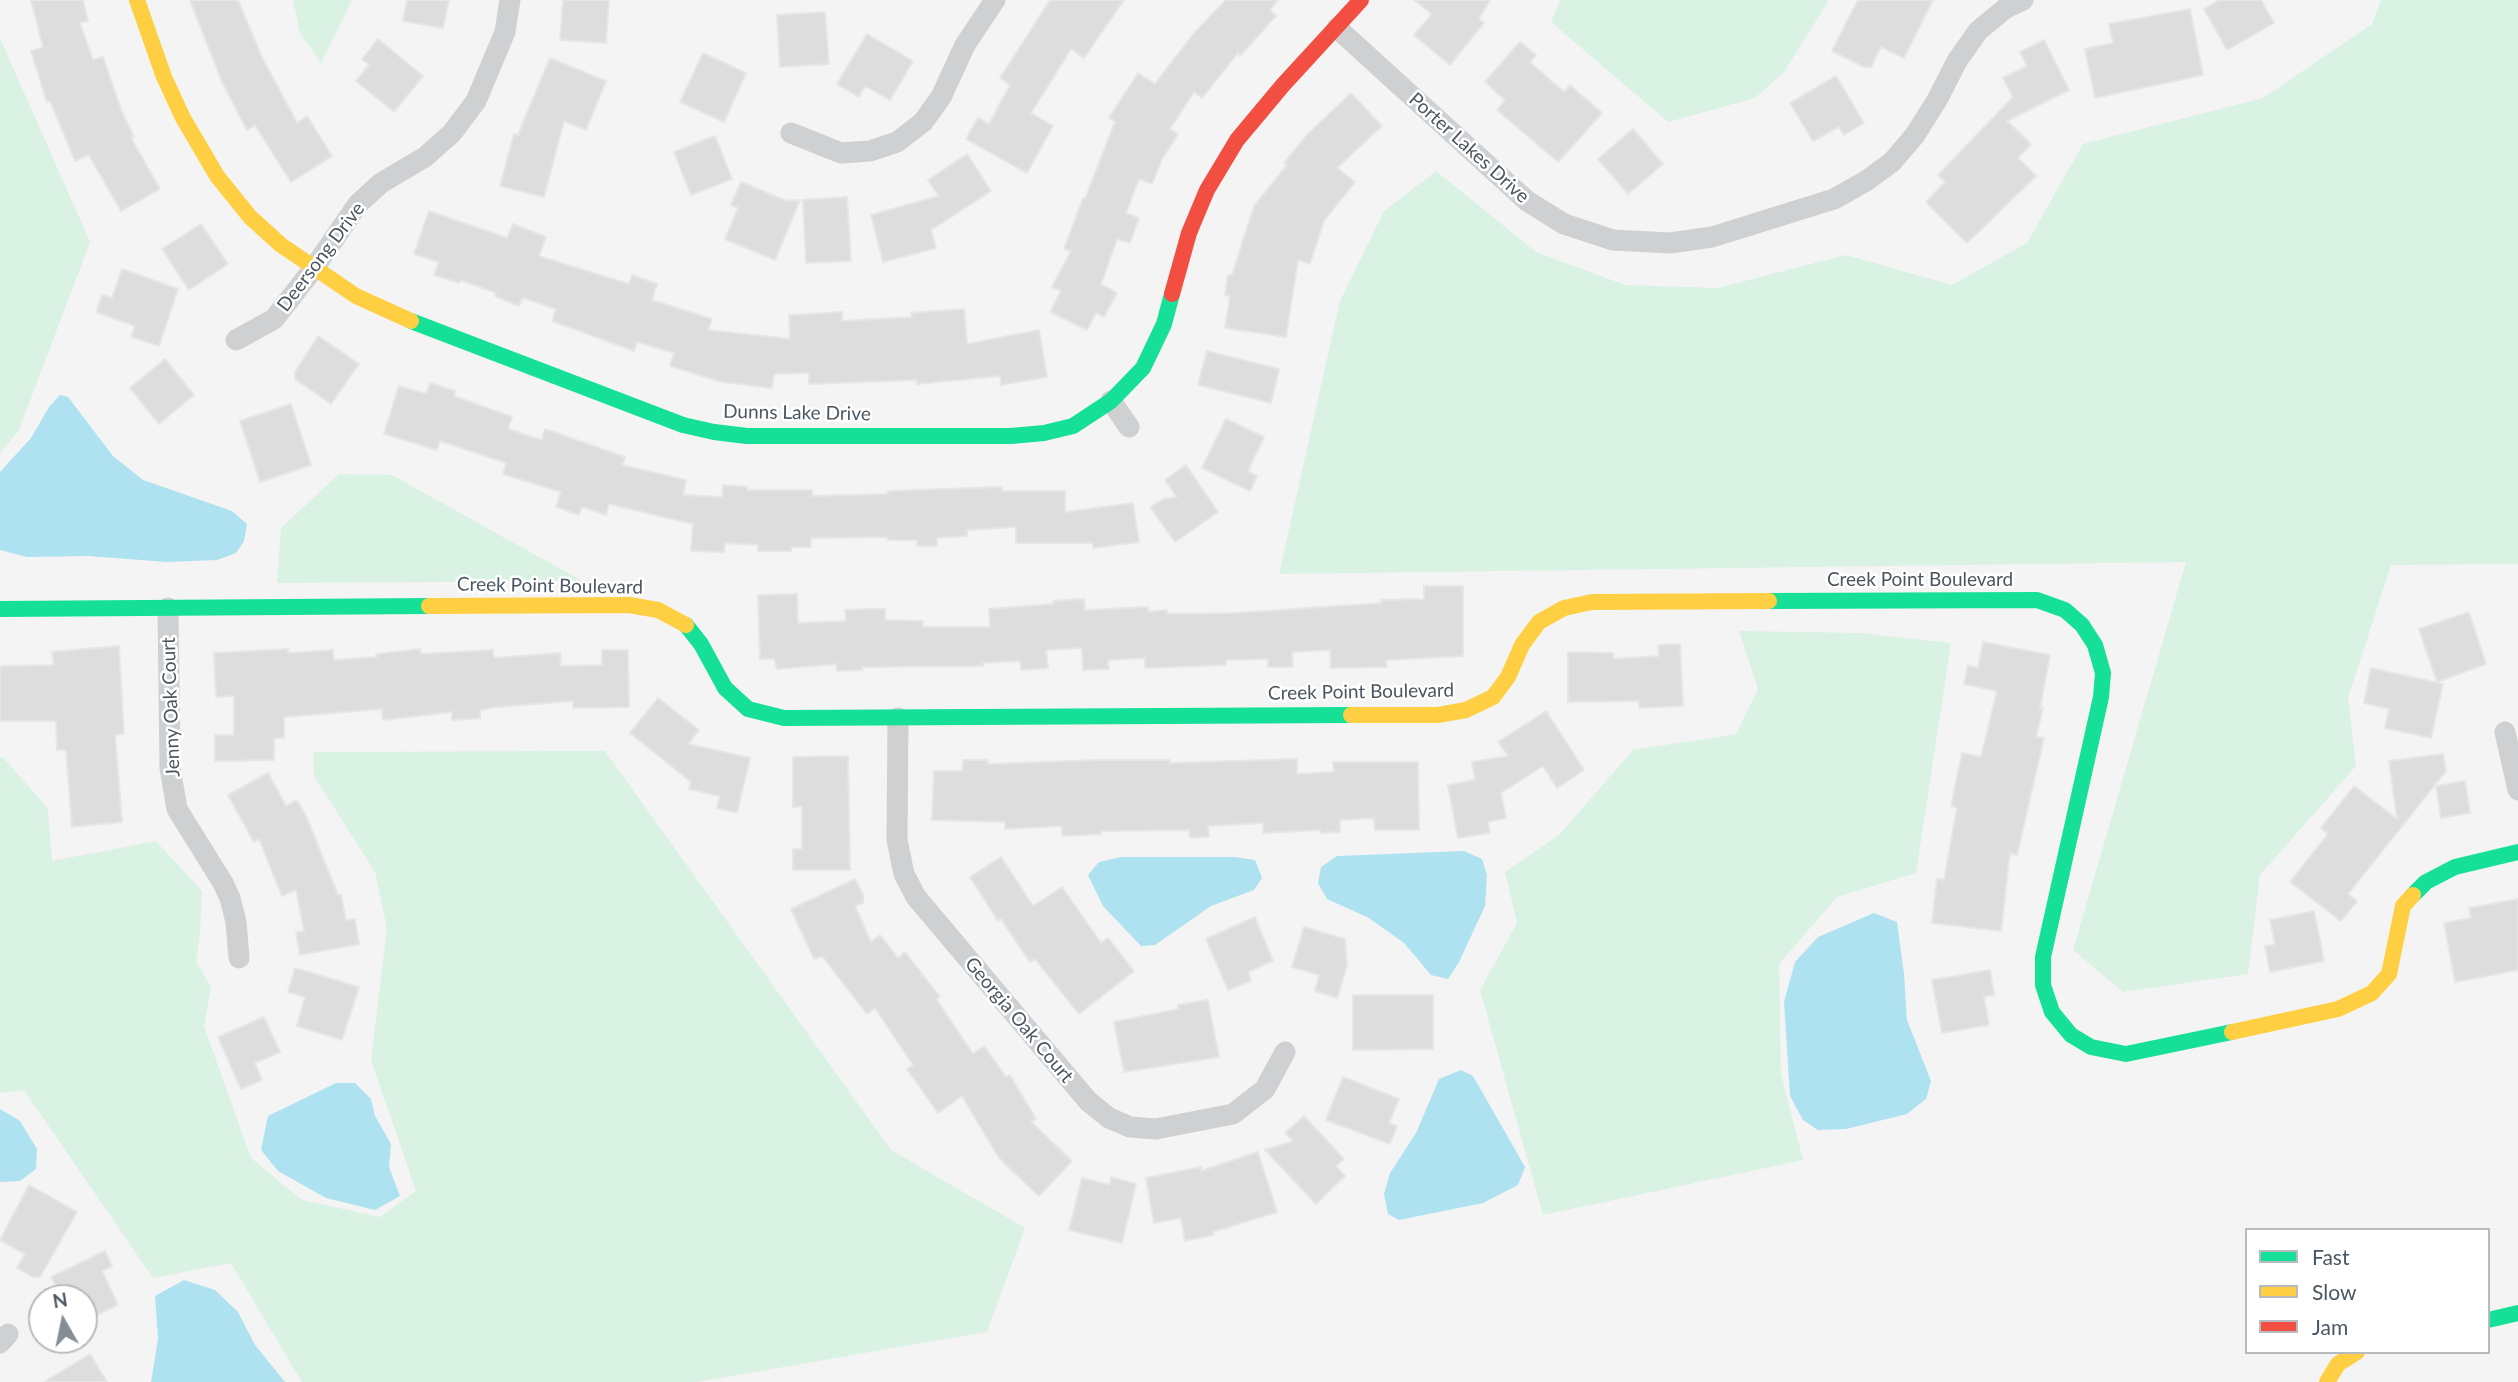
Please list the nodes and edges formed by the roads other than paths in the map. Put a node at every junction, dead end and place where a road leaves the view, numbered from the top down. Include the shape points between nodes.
1 (137, 0) edge
2 (510, 0) edge
3 (995, 0) edge
4 (1361, 0) edge
5 (2023, 0) edge
6 (1337, 28) junction
7 (791, 133) dead end
8 (314, 268) junction
9 (236, 340) dead end
10 (1111, 401) junction
11 (1129, 427) dead end
12 (169, 608) junction
13 (0, 609) edge
14 (898, 718) junction
15 (2505, 732) dead end
16 (2518, 790) edge
17 (2518, 852) edge
18 (239, 958) dead end
19 (1285, 1052) dead end
20 (2518, 1313) edge
21 (2490, 1320) edge
22 (2354, 1354) edge
23 (2326, 1382) edge

1 - 8 street, Dunns Lake Drive via 164,77 217,176 250,217
2 - 8 street, Deersong Drive via 505,32 475,101 452,133 358,204
3 - 7 street via 965,45 941,97 923,122 897,142 870,151 841,153
4 - 6 street, Dunns Lake Drive
5 - 6 street, Porter Lakes Drive via 1978,31 1915,135 1892,162 1866,181 1834,199 1712,237 1670,243 1613,240 1564,224 1527,201
6 - 10 street, Dunns Lake Drive via 1237,140 1207,190 1189,233 1164,324 1143,368
8 - 9 street, Deersong Drive via 274,319
8 - 10 street, Dunns Lake Drive via 355,296 393,314 683,425 714,432 747,436 1012,436 1073,426
10 - 11 street
12 - 13 street, Creek Point Boulevard
12 - 14 street, Creek Point Boulevard via 629,605 658,610 688,625 725,688 748,709 784,718
12 - 18 street, Jenny Oak Court via 170,768 177,808 230,898
14 - 17 street, Creek Point Boulevard via 1438,715 1466,710 1493,697 1539,622 1564,608 1592,602 2037,600 2065,610 2082,625 2095,645 2103,673 2043,957 2043,985 2052,1012 2071,1035 2091,1047 2126,1054 2339,1009 2372,993 2389,974 2403,906 2426,882 2455,867
14 - 19 street, Georgia Oak Court via 897,840 904,874 916,897 1088,1101 1130,1127 1156,1129 1233,1114 1265,1089
15 - 16 street
20 - 21 street
22 - 23 street via 2338,1364

